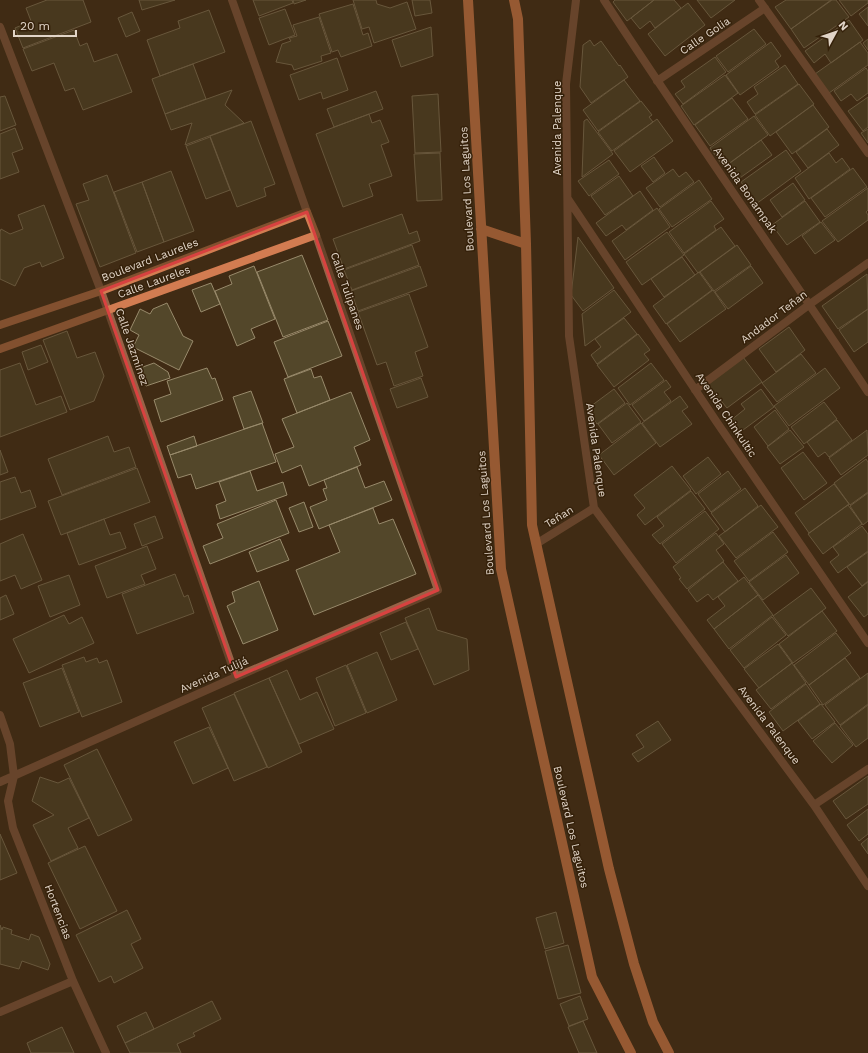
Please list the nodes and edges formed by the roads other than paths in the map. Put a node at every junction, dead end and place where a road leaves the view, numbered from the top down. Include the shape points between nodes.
1 (232, 0) edge
2 (468, 0) edge
3 (514, 0) edge
4 (576, 0) edge
5 (604, 0) edge
6 (759, 0) edge
7 (765, 8) junction
8 (0, 27) edge
9 (657, 82) junction
10 (868, 153) edge
11 (568, 198) junction
12 (307, 212) junction
13 (481, 229) junction
14 (316, 235) junction
15 (526, 244) junction
16 (868, 263) edge
17 (101, 291) junction
18 (810, 304) junction
19 (108, 310) junction
20 (0, 325) edge
21 (0, 349) edge
22 (695, 390) junction
23 (868, 392) edge
24 (594, 508) junction
25 (536, 544) junction
26 (438, 590) joint
27 (868, 643) edge
28 (236, 677) junction
29 (0, 715) edge
30 (868, 769) edge
31 (14, 776) junction
32 (0, 782) edge
33 (814, 805) junction
34 (868, 886) edge
35 (73, 981) junction
36 (0, 1012) edge
37 (106, 1053) edge
38 (631, 1053) edge
39 (669, 1053) edge

1 - 12 street, Calle Tulipanes
2 - 13 main road, Boulevard Los Laguitos
3 - 15 main road via 518,19
4 - 11 street, Avenida Palenque via 566,84
5 - 9 street, Avenida Bonampak
6 - 7 street
7 - 9 street, Calle Golia
7 - 10 street
8 - 17 street, Calle Jazminez
9 - 18 street, Avenida Bonampak
11 - 22 street, Avenida Chinkultic
11 - 24 street, Avenida Palenque via 569,336
12 - 14 street, Calle Tulipanes
12 - 17 street, Boulevard Laureles
13 - 15 main road
13 - 38 main road, Boulevard Los Laguitos via 501,570 592,977
14 - 19 street, Calle Laureles
14 - 26 street, Calle Tulipanes
15 - 25 main road via 532,525
16 - 18 street, Andador Teñan
17 - 19 street, Calle Jazminez
17 - 20 street, Boulevard Laureles
18 - 22 street, Andador Teñan
18 - 23 street, Avenida Bonampak
19 - 21 street, Calle Laureles
19 - 28 street, Calle Jazminez
22 - 27 street, Avenida Chinkultic
24 - 25 street, Teñan
24 - 33 street, Avenida Palenque
25 - 39 main road via 609,869 634,964 653,1022
26 - 28 street, Avenida Tulijá
28 - 31 street, Avenida Tulijá
29 - 31 street via 10,744
30 - 33 street
31 - 32 street, Avenida Tulijá
31 - 35 street, Hortencias via 8,800 14,828
33 - 34 street, Avenida Palenque
35 - 36 street
35 - 37 street, Hortencias

